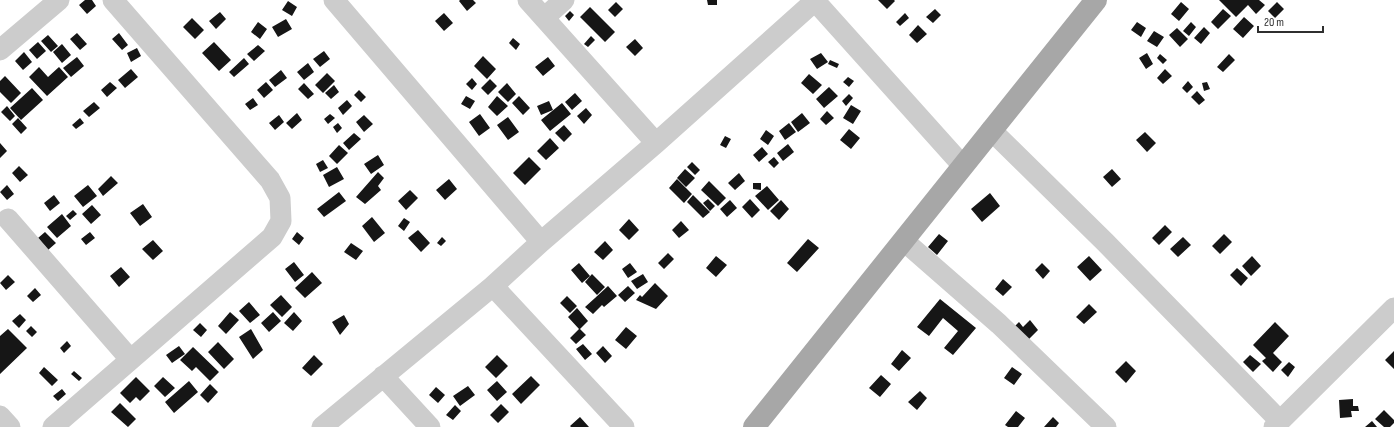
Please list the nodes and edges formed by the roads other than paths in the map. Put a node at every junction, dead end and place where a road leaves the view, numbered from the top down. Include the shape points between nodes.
1 (59, 0) edge
2 (112, 0) edge
3 (334, 0) edge
4 (528, 0) edge
5 (564, 0) edge
6 (1096, 0) edge
7 (816, 1) edge
8 (544, 18) junction
9 (0, 50) edge
10 (991, 130) junction
11 (656, 143) junction
12 (963, 166) junction
13 (8, 219) dead end
14 (904, 240) junction
15 (541, 242) junction
16 (494, 286) junction
17 (1392, 313) edge
18 (130, 359) junction
19 (384, 376) junction
20 (0, 416) edge
21 (1277, 424) edge
22 (10, 427) edge
23 (53, 427) edge
24 (322, 427) edge
25 (430, 427) edge
26 (624, 427) edge
27 (754, 427) edge
28 (1106, 427) edge

1 - 9 street
2 - 18 street via 270,180 280,198 281,221 272,237
3 - 15 street
4 - 8 street
5 - 8 street
6 - 10 main road
7 - 11 street
7 - 12 street
8 - 11 street
10 - 12 main road
10 - 21 street via 1105,242
11 - 15 street
12 - 14 main road
13 - 18 street
14 - 27 main road
14 - 28 street via 999,324
15 - 16 street
16 - 19 street
16 - 26 street
17 - 21 street
18 - 23 street
19 - 24 street
19 - 25 street
20 - 22 street

